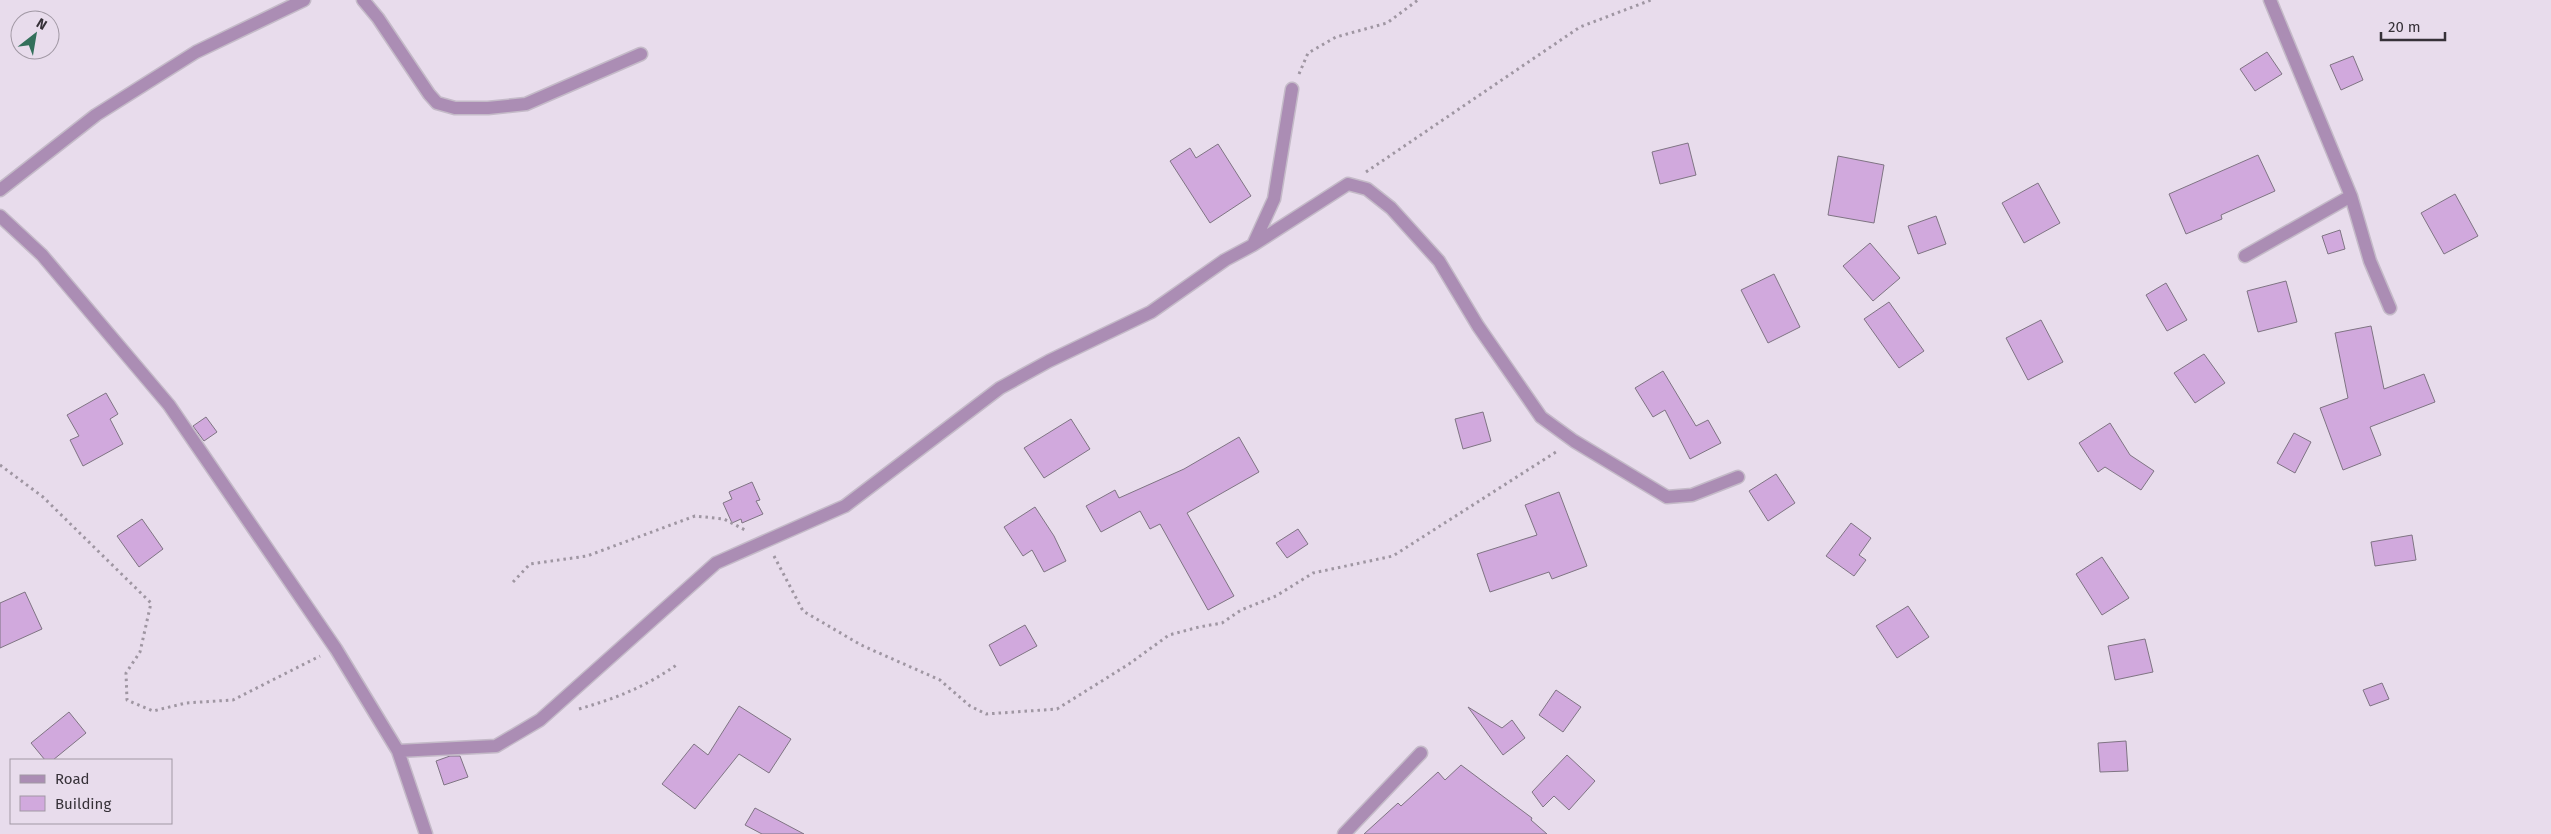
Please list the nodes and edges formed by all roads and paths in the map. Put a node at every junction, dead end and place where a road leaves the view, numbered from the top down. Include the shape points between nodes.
1 (304, 0) edge
2 (363, 0) edge
3 (1418, 0) edge
4 (1651, 0) edge
5 (2270, 0) edge
6 (641, 54) dead end
7 (1292, 89) joint
8 (1348, 184) junction
9 (0, 190) edge
10 (2351, 196) junction
11 (0, 216) edge
12 (1253, 245) junction
13 (2245, 256) dead end
14 (2390, 308) dead end
15 (1574, 441) junction
16 (0, 465) edge
17 (1738, 477) dead end
18 (767, 541) junction
19 (513, 582) dead end
20 (336, 649) junction
21 (678, 664) dead end
22 (578, 709) dead end
23 (398, 751) junction
24 (1421, 753) dead end
25 (426, 834) edge
26 (1344, 834) edge

1 - 9 street via 196,52 96,115
2 - 6 street via 429,94 437,103 455,108 526,104
3 - 7 path via 1388,23 1336,37 1308,53
4 - 8 path via 1580,27
5 - 10 street
7 - 12 street via 1274,198
8 - 12 street
8 - 15 street via 1368,188 1391,208 1439,261 1478,326 1541,417
10 - 13 street
10 - 14 street via 2370,261
11 - 20 street via 42,254 169,405
12 - 18 street via 1151,312 1000,388 845,506
15 - 17 street via 1667,497 1692,495
15 - 18 path via 1393,556 1313,574 1222,623 1169,635 1057,709 986,714 970,706 940,680 831,628 804,611
16 - 20 path via 42,497 151,603 140,652 126,673 127,700 153,711 186,703 233,700
18 - 19 path via 724,519 695,516 586,556 530,564
18 - 23 street via 716,563 540,720 496,746
20 - 23 street
21 - 22 path via 651,683 616,699
23 - 25 street
24 - 26 street

